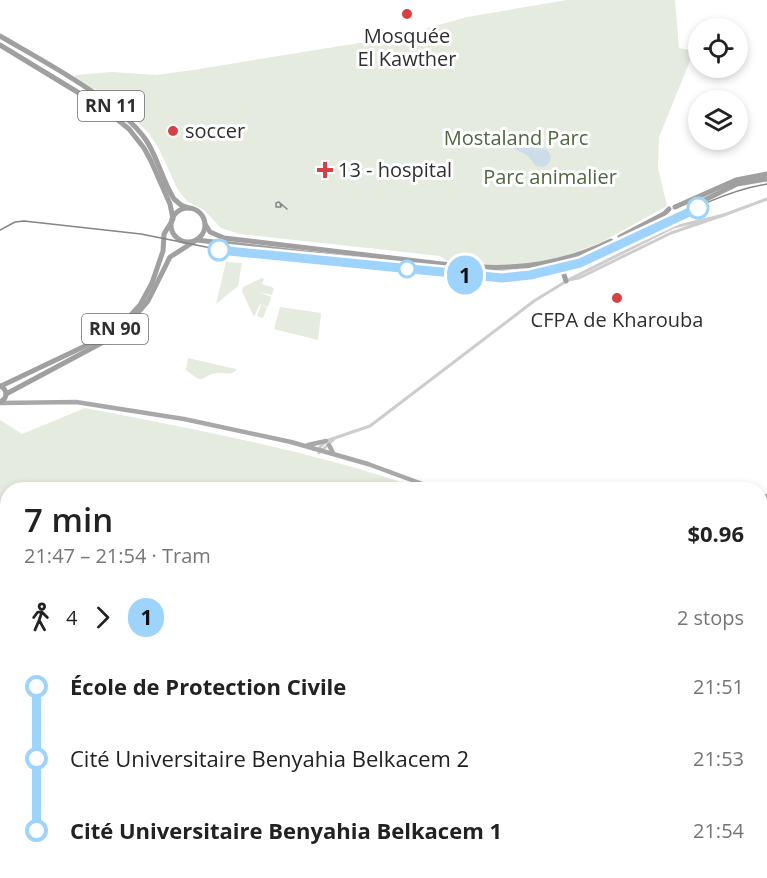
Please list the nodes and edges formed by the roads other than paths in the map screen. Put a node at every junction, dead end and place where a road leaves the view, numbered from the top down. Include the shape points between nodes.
1 (0, 36) edge
2 (0, 45) edge
3 (767, 174) edge
4 (767, 179) edge
5 (767, 198) edge
6 (189, 208) junction
7 (672, 208) junction
8 (675, 215) junction
9 (173, 220) junction
10 (205, 224) junction
11 (196, 240) junction
12 (561, 265) junction
13 (567, 281) junction
14 (0, 386) edge
15 (6, 395) junction
16 (0, 403) edge
17 (20, 404) junction
18 (256, 435) junction
19 (327, 443) junction
20 (306, 446) junction
21 (320, 451) junction
22 (336, 455) junction
23 (374, 466) junction
24 (417, 482) edge

1 - 6 highway, RN 11 via 57,69 121,114 147,142 174,198
2 - 9 highway, RN 11 via 102,107 129,129 151,161
3 - 7 highway via 736,180
4 - 8 highway via 737,184
5 - 13 street via 724,215 674,227
6 - 9 highway via 179,211
6 - 10 highway via 198,212
7 - 8 highway via 678,210
7 - 10 highway via 575,257 532,266 485,269 224,238 210,232
8 - 12 highway via 592,255
9 - 11 highway via 175,236 184,242
9 - 14 highway, RN 90 via 166,227 164,252 152,283 129,317 102,338
10 - 11 highway
11 - 12 highway via 485,273
11 - 15 highway, RN 90 via 170,257 148,301 126,326
12 - 13 highway
13 - 19 street via 534,301 369,426
14 - 15 highway
15 - 16 highway
15 - 17 main road
16 - 17 main road
17 - 18 main road via 58,401 112,406
18 - 20 main road
18 - 21 main road
19 - 20 main road
19 - 21 street
19 - 22 main road
20 - 21 main road
21 - 22 main road
21 - 23 main road
22 - 23 main road
23 - 24 main road

